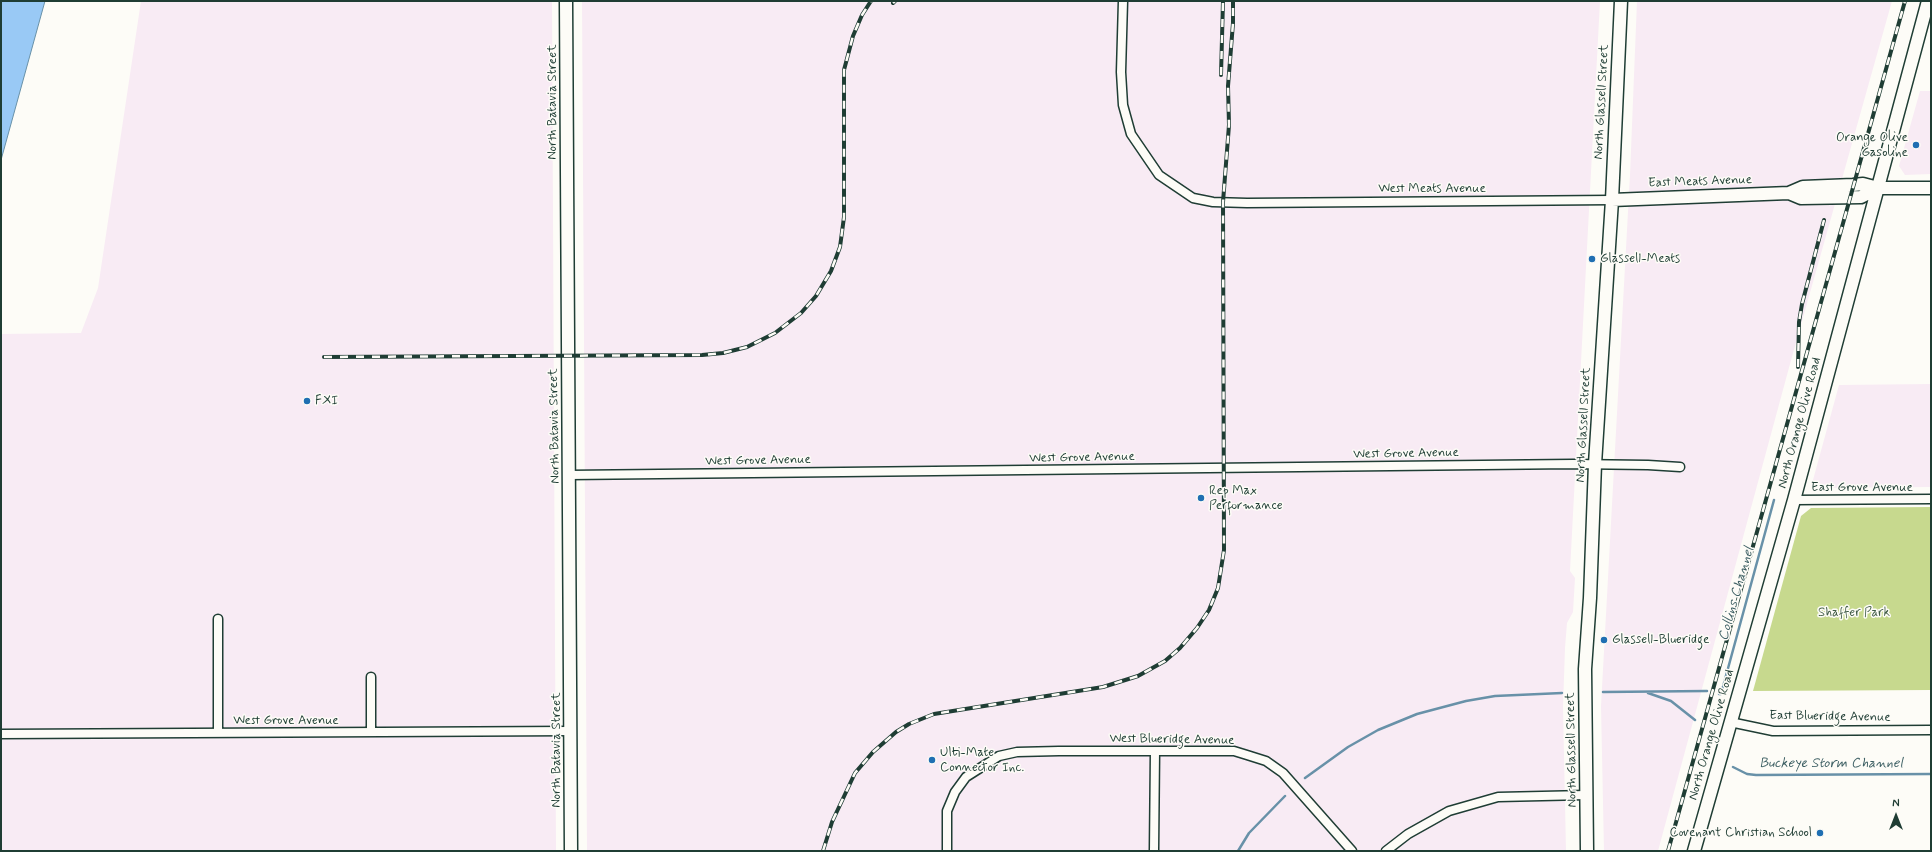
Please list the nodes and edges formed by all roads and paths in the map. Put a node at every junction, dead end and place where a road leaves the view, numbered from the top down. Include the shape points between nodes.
1 (566, 1) edge
2 (1123, 1) edge
3 (1620, 1) edge
4 (1928, 1) edge
5 (1878, 188) junction
6 (1931, 188) edge
7 (1612, 200) junction
8 (1595, 464) junction
9 (1680, 467) dead end
10 (569, 475) junction
11 (1931, 499) edge
12 (1794, 500) junction
13 (218, 619) dead end
14 (371, 677) dead end
15 (1730, 722) junction
16 (1931, 730) edge
17 (571, 731) junction
18 (371, 732) junction
19 (218, 733) junction
20 (1, 734) edge
21 (1155, 751) junction
22 (1586, 795) junction
23 (571, 851) edge
24 (947, 851) edge
25 (1154, 851) edge
26 (1352, 851) edge
27 (1386, 851) edge
28 (1587, 851) edge
29 (1694, 851) edge

1 - 10 main road, North Batavia Street
2 - 7 street, West Meats Avenue via 1121,72 1123,105 1131,134 1159,175 1193,198 1213,202
3 - 7 main road, North Glassell Street
4 - 5 main road, North Orange Olive Road
5 - 6 main road, East Meats Avenue
5 - 7 main road, East Meats Avenue via 1861,197 1801,198 1789,193
5 - 12 main road, North Orange Olive Road
7 - 8 main road, North Glassell Street
8 - 9 street
8 - 10 street, West Grove Avenue
8 - 22 main road, North Glassell Street via 1585,669
10 - 17 main road, North Batavia Street
11 - 12 street, East Grove Avenue
12 - 15 main road, North Orange Olive Road
13 - 19 street
14 - 18 street
15 - 16 street, East Blueridge Avenue via 1773,731
15 - 29 main road, North Orange Olive Road
17 - 18 street, West Grove Avenue
17 - 23 main road, North Batavia Street
18 - 19 street, West Grove Avenue
19 - 20 street, West Grove Avenue
21 - 24 street, West Blueridge Avenue via 1017,752 999,756 966,777 955,792 947,811
21 - 25 street
21 - 26 street, West Blueridge Avenue via 1234,751 1266,761 1283,773
22 - 27 street via 1498,797 1457,808 1408,834
22 - 28 main road, North Glassell Street

